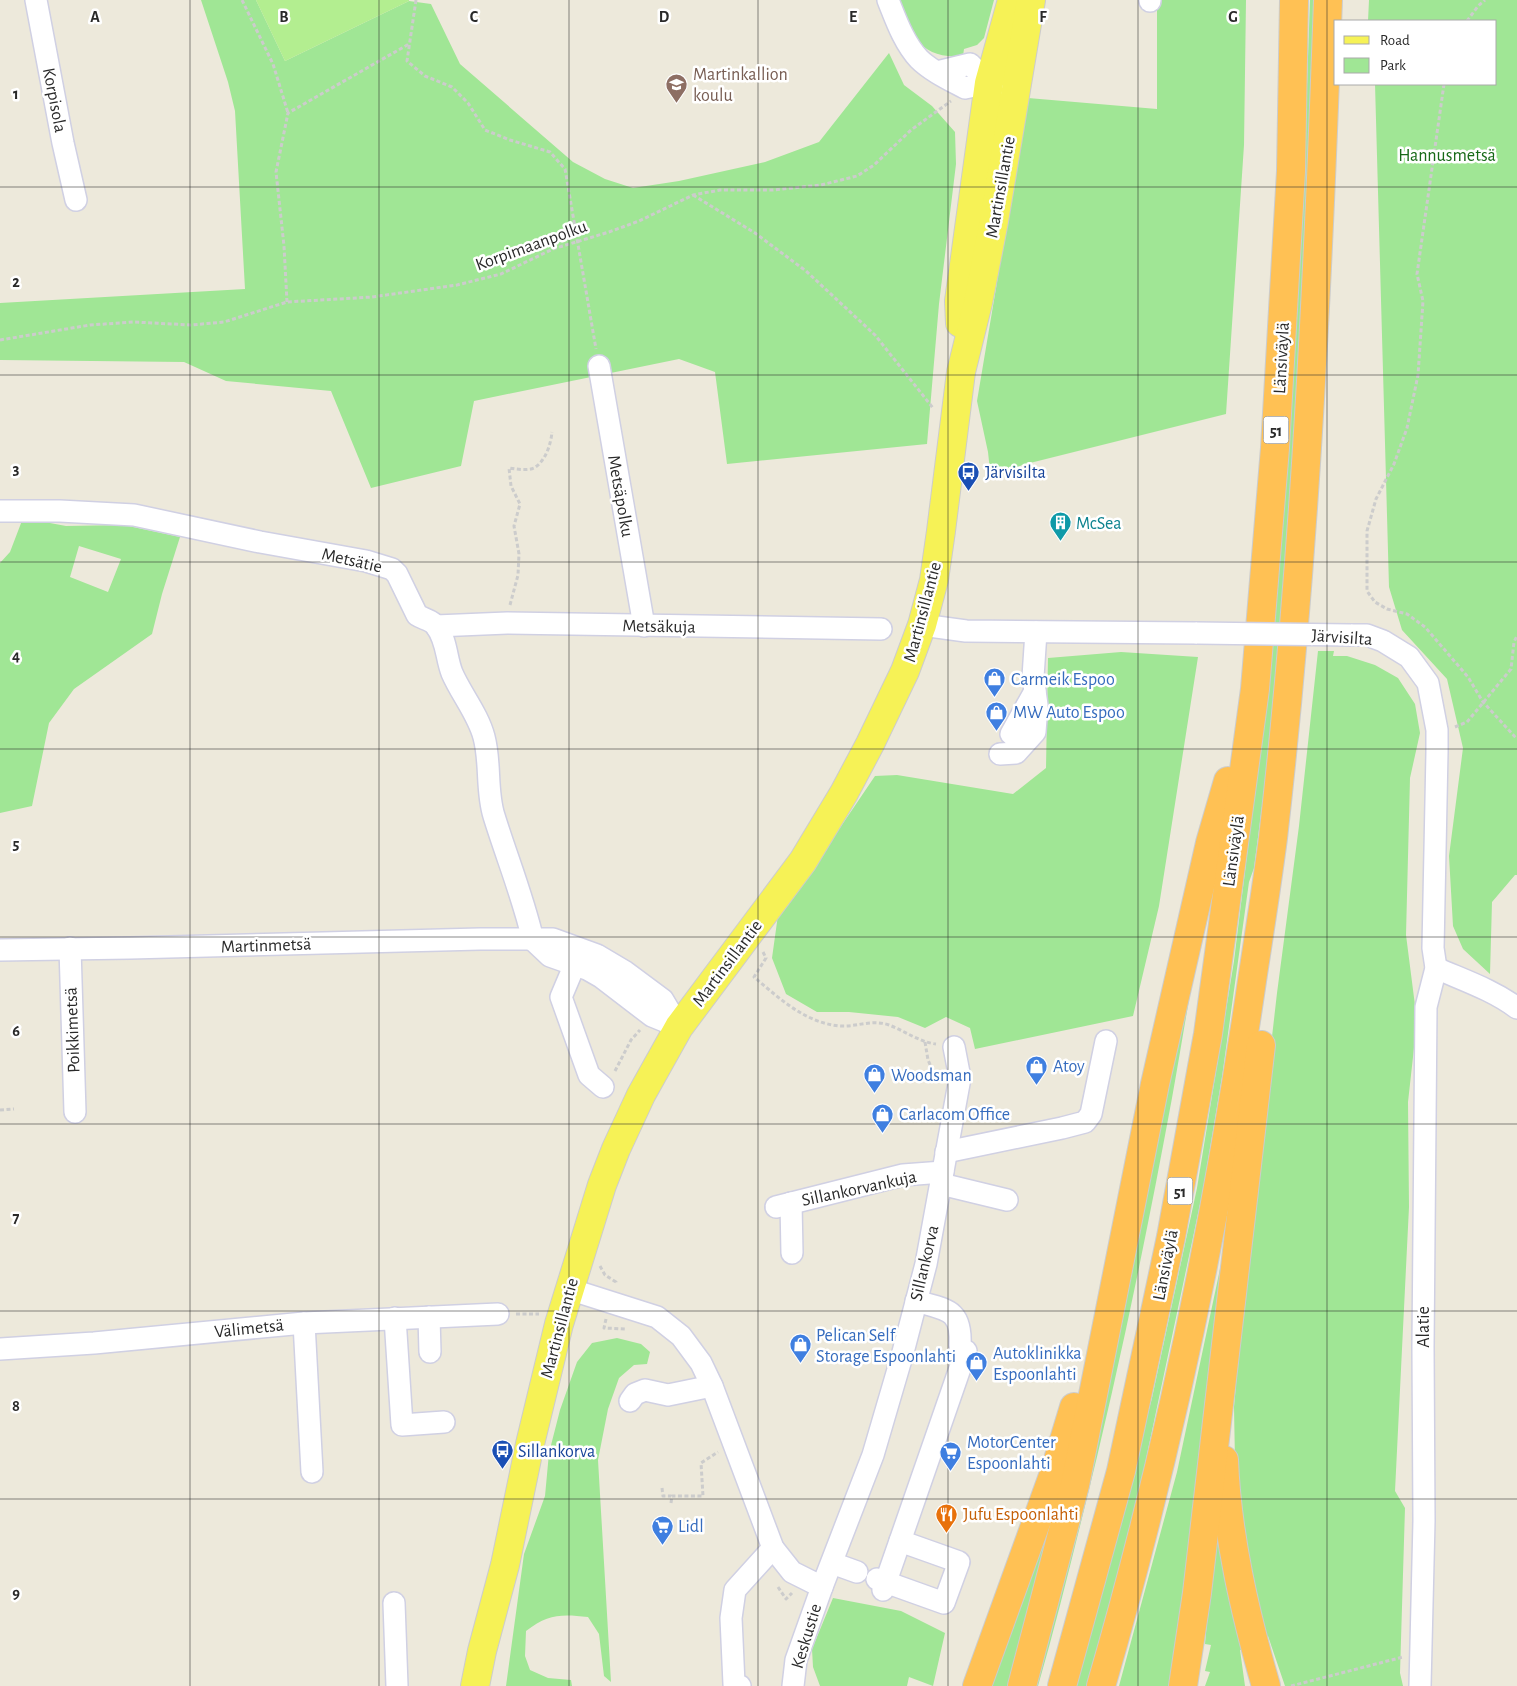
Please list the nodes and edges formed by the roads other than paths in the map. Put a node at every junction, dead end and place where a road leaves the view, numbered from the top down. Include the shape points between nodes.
1 (36, 0) edge
2 (888, 0) edge
3 (1012, 0) edge
4 (1031, 0) edge
5 (1294, 0) edge
6 (1328, 0) edge
7 (989, 84) junction
8 (1016, 88) junction
9 (76, 200) dead end
10 (599, 366) road end
11 (961, 372) junction
12 (0, 511) edge
13 (922, 625) junction
14 (436, 626) junction
15 (644, 626) junction
16 (882, 629) dead end
17 (1036, 632) junction
18 (1255, 689) junction
19 (1035, 691) junction
20 (1011, 734) dead end
21 (1000, 754) dead end
22 (1272, 844) junction
23 (533, 940) junction
24 (70, 948) junction
25 (0, 950) edge
26 (578, 957) junction
27 (1436, 968) junction
28 (1517, 1008) edge
29 (679, 1027) junction
30 (1106, 1040) dead end
31 (954, 1047) road end
32 (608, 1081) road end
33 (75, 1112) dead end
34 (943, 1169) junction
35 (1007, 1200) dead end
36 (792, 1253) dead end
37 (1114, 1284) junction
38 (569, 1289) junction
39 (916, 1301) junction
40 (498, 1314) road end
41 (430, 1317) junction
42 (395, 1318) junction
43 (304, 1323) junction
44 (0, 1349) edge
45 (430, 1352) dead end
46 (1224, 1371) junction
47 (712, 1386) junction
48 (630, 1401) dead end
49 (444, 1422) dead end
50 (312, 1472) dead end
51 (900, 1541) junction
52 (767, 1554) junction
53 (832, 1563) junction
54 (505, 1565) junction
55 (857, 1572) dead end
56 (813, 1583) junction
57 (394, 1603) dead end
58 (397, 1686) edge
59 (475, 1686) edge
60 (493, 1686) edge
61 (740, 1686) edge
62 (793, 1686) edge
63 (977, 1686) edge
64 (1022, 1686) edge
65 (1062, 1686) edge
66 (1100, 1686) edge
67 (1183, 1686) edge
68 (1266, 1686) edge
69 (1420, 1686) edge

1 - 9 street, Korpisola
2 - 7 street via 903,34 919,59 965,88
3 - 7 main road, Martinsillantie
4 - 8 main road, Martinsillantie
5 - 18 highway, Länsiväylä / 51 via 1291,172 1276,448
6 - 22 highway, Länsiväylä / 51 via 1308,449
7 - 8 street
7 - 11 main road, Martinsillantie via 959,301
8 - 11 main road, Martinsillantie via 978,303
10 - 15 street, Metsäpolku
11 - 13 main road, Martinsillantie via 942,531
12 - 14 street, Metsätie via 134,515 366,561 392,569 417,615
13 - 17 street, Järvisilta via 966,631
13 - 29 main road, Martinsillantie via 905,672 870,744 803,861
14 - 15 street, Metsäkuja via 507,623
14 - 23 street via 452,672 484,736 493,815
15 - 16 street, Metsäkuja
17 - 19 street
17 - 27 street, Järvisilta, bridge via 1367,635 1409,657 1428,683 1438,752
18 - 37 highway via 1210,843
18 - 65 highway, Länsiväylä / 51 via 1208,1034 1171,1237 1121,1471
19 - 20 street
19 - 21 street via 1035,732 1016,753
22 - 46 highway via 1260,1045
22 - 66 highway, Länsiväylä / 51 via 1228,1142 1208,1243 1156,1476
23 - 24 street, Martinmetsä
23 - 26 street, Martinmetsä via 553,939
24 - 25 street, Martinmetsä
24 - 33 street, Poikkimetsä
26 - 29 street, Martinmetsä via 587,969 652,1016
26 - 29 street, Martinmetsä via 597,955 624,971 663,1000
26 - 32 street via 560,998 589,1074
27 - 28 street
27 - 69 street, Alatie via 1426,1007 1424,1521
29 - 38 main road, Martinsillantie via 641,1095 616,1149
30 - 34 street via 1091,1114 1085,1122
31 - 34 street, Sillankorva via 960,1078
34 - 35 street
34 - 36 street, Sillankorvankuja via 903,1175 784,1205
34 - 39 street, Sillankorva
37 - 63 highway via 1088,1358 1054,1474
37 - 64 highway via 1075,1486
38 - 47 street via 657,1317 681,1336 701,1363
38 - 54 main road, Martinsillantie via 530,1444
39 - 51 street via 952,1313 959,1321 963,1348
39 - 53 street, Sillankorva via 873,1455
40 - 41 street, Välimetsä
41 - 42 street, Välimetsä
41 - 45 street
42 - 43 street, Välimetsä
42 - 49 street via 402,1425
43 - 44 street, Välimetsä
43 - 50 street
46 - 67 highway
46 - 68 highway via 1225,1488 1241,1586
47 - 48 street via 668,1395 645,1390 635,1394
47 - 52 street
51 - 51 street via 959,1562 944,1603 882,1584
52 - 56 street
52 - 61 street via 735,1590 731,1618 734,1684
53 - 55 street
53 - 56 street, Sillankorva
54 - 59 main road, Martinsillantie
54 - 60 main road, Martinsillantie
56 - 62 street, Keskustie
57 - 58 street

